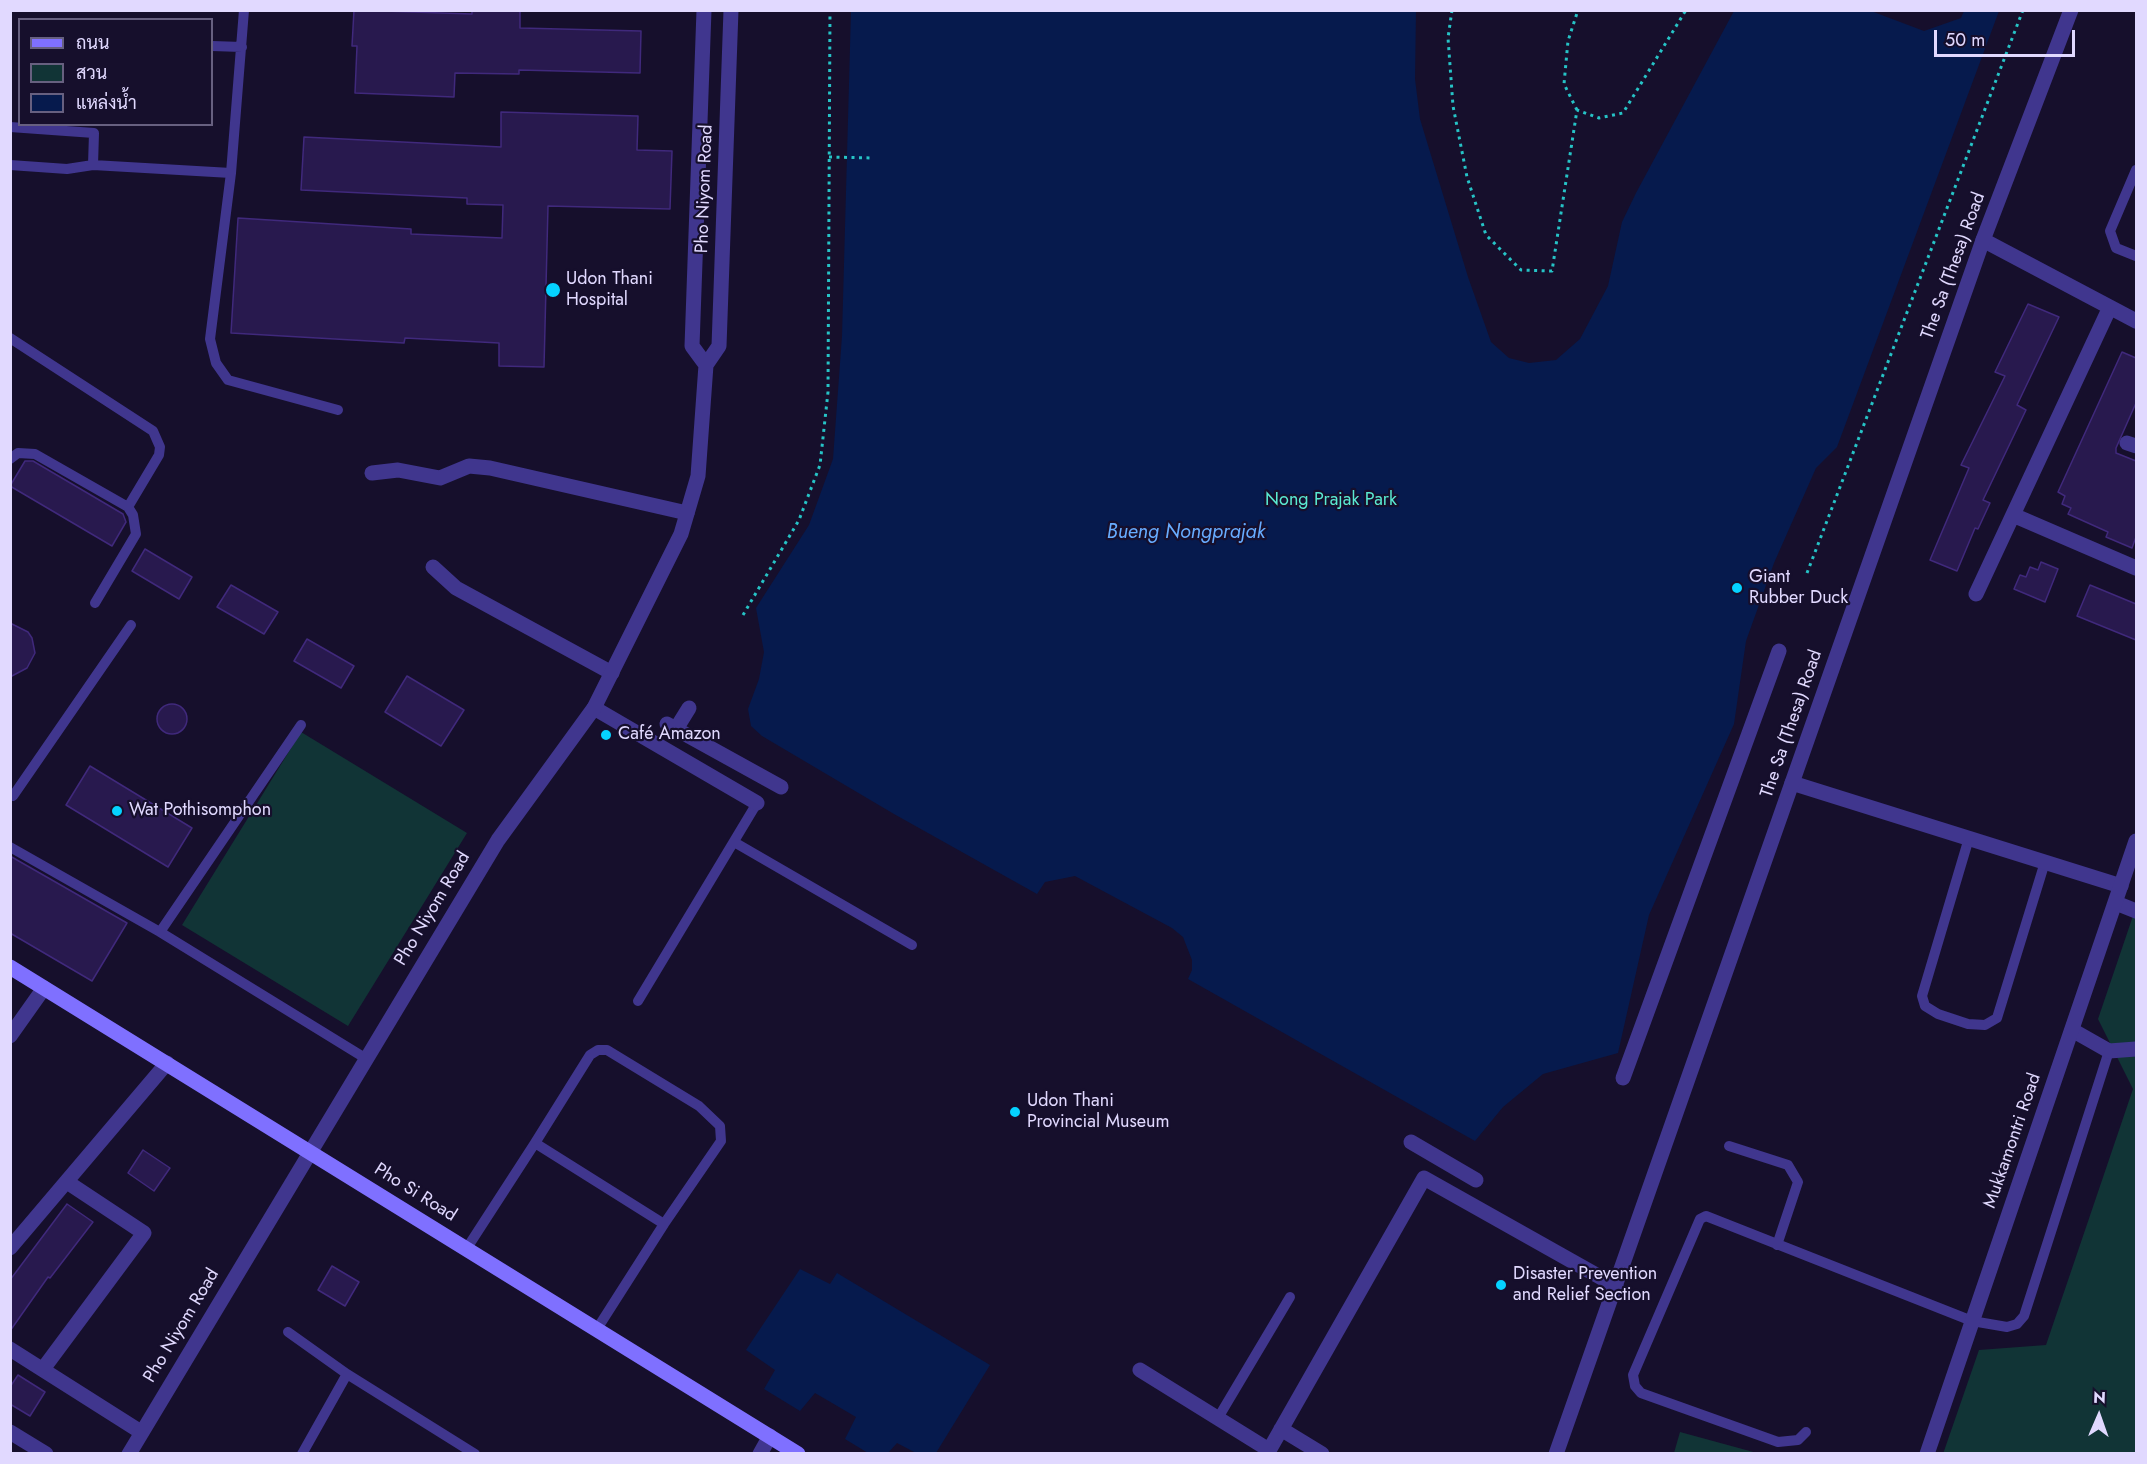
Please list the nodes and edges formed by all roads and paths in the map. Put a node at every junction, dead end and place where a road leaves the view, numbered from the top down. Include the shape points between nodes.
1 (244, 10) edge
2 (704, 10) edge
3 (731, 10) edge
4 (830, 10) edge
5 (1452, 10) edge
6 (1578, 10) edge
7 (1686, 10) edge
8 (2023, 10) edge
9 (2071, 10) edge
10 (213, 46) edge
11 (242, 47) junction
12 (1577, 110) junction
13 (10, 127) edge
14 (94, 129) edge
15 (829, 158) junction
16 (872, 158) dead end
17 (10, 165) edge
18 (93, 165) junction
19 (2136, 170) edge
20 (231, 173) junction
21 (1983, 240) junction
22 (2136, 256) edge
23 (2110, 307) junction
24 (2136, 321) edge
25 (10, 338) edge
26 (706, 365) junction
27 (338, 410) dead end
28 (10, 459) edge
29 (372, 473) dead end
30 (128, 507) junction
31 (687, 513) junction
32 (2013, 515) junction
33 (433, 567) dead end
34 (2136, 568) edge
35 (1807, 573) dead end
36 (1976, 594) dead end
37 (95, 603) dead end
38 (743, 615) dead end
39 (130, 625) dead end
40 (1779, 651) dead end
41 (612, 673) junction
42 (594, 708) junction
43 (689, 708) dead end
44 (301, 725) dead end
45 (1792, 783) junction
46 (781, 787) dead end
47 (12, 797) edge
48 (757, 803) joint
49 (1969, 838) junction
50 (2136, 841) edge
51 (734, 842) junction
52 (10, 847) edge
53 (2045, 862) junction
54 (2121, 886) junction
55 (2116, 903) junction
56 (2136, 911) edge
57 (160, 932) junction
58 (912, 945) dead end
59 (10, 968) edge
60 (44, 988) junction
61 (638, 1001) dead end
62 (2072, 1030) junction
63 (10, 1036) edge
64 (2136, 1049) edge
65 (2109, 1051) junction
66 (365, 1058) junction
67 (167, 1063) junction
68 (1623, 1078) dead end
69 (1411, 1142) dead end
70 (535, 1143) junction
71 (1729, 1146) dead end
72 (309, 1150) junction
73 (1476, 1180) dead end
74 (67, 1182) junction
75 (664, 1224) junction
76 (1777, 1245) junction
77 (10, 1248) edge
78 (466, 1248) junction
79 (1616, 1286) junction
80 (1290, 1297) dead end
81 (1972, 1321) junction
82 (597, 1329) junction
83 (288, 1332) dead end
84 (10, 1349) edge
85 (43, 1369) junction
86 (1140, 1370) dead end
87 (347, 1374) junction
88 (1218, 1418) junction
89 (1281, 1429) junction
90 (10, 1432) edge
91 (141, 1432) junction
92 (1806, 1432) dead end
93 (770, 1436) junction
94 (1268, 1452) edge
95 (46, 1454) edge
96 (129, 1454) edge
97 (302, 1454) edge
98 (475, 1454) edge
99 (760, 1454) edge
100 (798, 1454) edge
101 (1322, 1454) edge
102 (1556, 1454) edge
103 (1927, 1454) edge

1 - 11 lane
2 - 26 street, Pho Niyom Road via 692,346
3 - 26 street, Pho Niyom Road via 719,346
4 - 15 path
5 - 12 path via 1448,38 1453,106 1467,177 1486,234 1521,270 1552,271
6 - 12 path via 1568,41 1564,84
7 - 12 path via 1623,113 1599,118
8 - 35 path
9 - 21 street, The Sa (Thesa) Road
10 - 11 lane
11 - 20 lane
13 - 14 lane
14 - 18 lane
15 - 16 path
15 - 38 path via 828,392 820,465 799,520
17 - 18 lane via 67,169
18 - 20 lane
19 - 22 lane via 2110,231 2116,248
20 - 27 lane via 210,339 216,363 228,380
21 - 23 street
21 - 45 street, The Sa (Thesa) Road
23 - 24 street
23 - 32 street
25 - 30 lane via 153,431 159,455
26 - 31 street, Pho Niyom Road via 698,476
28 - 30 lane via 22,452 35,454
29 - 31 street via 398,470 440,478 469,466 490,468
30 - 37 lane via 135,519 135,534
31 - 41 street, Pho Niyom Road via 681,534
32 - 34 street
32 - 36 street
33 - 41 street via 456,588
39 - 47 lane
40 - 68 street
41 - 42 street, Pho Niyom Road
42 - 48 street
42 - 66 street, Pho Niyom Road via 498,840
43 - 46 street via 672,727
44 - 57 lane
45 - 49 street
45 - 79 street, The Sa (Thesa) Road
48 - 51 lane
49 - 53 street
49 - 53 lane via 1922,996 1925,1006 1938,1014 1968,1024 1985,1025 1997,1018
50 - 54 street, Mukkamontri Road
51 - 58 lane
51 - 61 lane
52 - 57 lane
53 - 54 street
54 - 55 street, Mukkamontri Road
55 - 56 street
55 - 62 street, Mukkamontri Road
57 - 66 lane
59 - 60 main road, Pho Si Road
60 - 63 street
60 - 67 main road, Pho Si Road
62 - 65 street
62 - 81 street, Mukkamontri Road
64 - 65 street
65 - 81 lane via 2024,1316 2007,1327
66 - 72 street, Pho Niyom Road
67 - 72 main road, Pho Si Road
67 - 74 street
69 - 73 street
70 - 75 lane
70 - 75 lane via 590,1055 598,1050 607,1050 699,1106 720,1126 721,1141
70 - 78 lane
71 - 76 lane via 1788,1165 1798,1182
72 - 78 main road, Pho Si Road
72 - 91 street, Pho Niyom Road
74 - 77 street
74 - 85 street via 144,1233
75 - 82 lane
76 - 81 lane
76 - 92 lane via 1702,1216 1633,1380 1641,1393 1778,1442 1798,1440
78 - 82 main road, Pho Si Road
79 - 89 street via 1424,1178
79 - 102 street, The Sa (Thesa) Road
80 - 88 lane
81 - 103 street, Mukkamontri Road
82 - 93 main road, Pho Si Road
83 - 87 lane
84 - 85 street
85 - 91 street
86 - 88 street
87 - 97 lane
87 - 98 lane
88 - 94 street
89 - 94 street
89 - 101 street
90 - 95 street
91 - 96 street, Pho Niyom Road
93 - 99 street
93 - 100 main road, Pho Si Road

